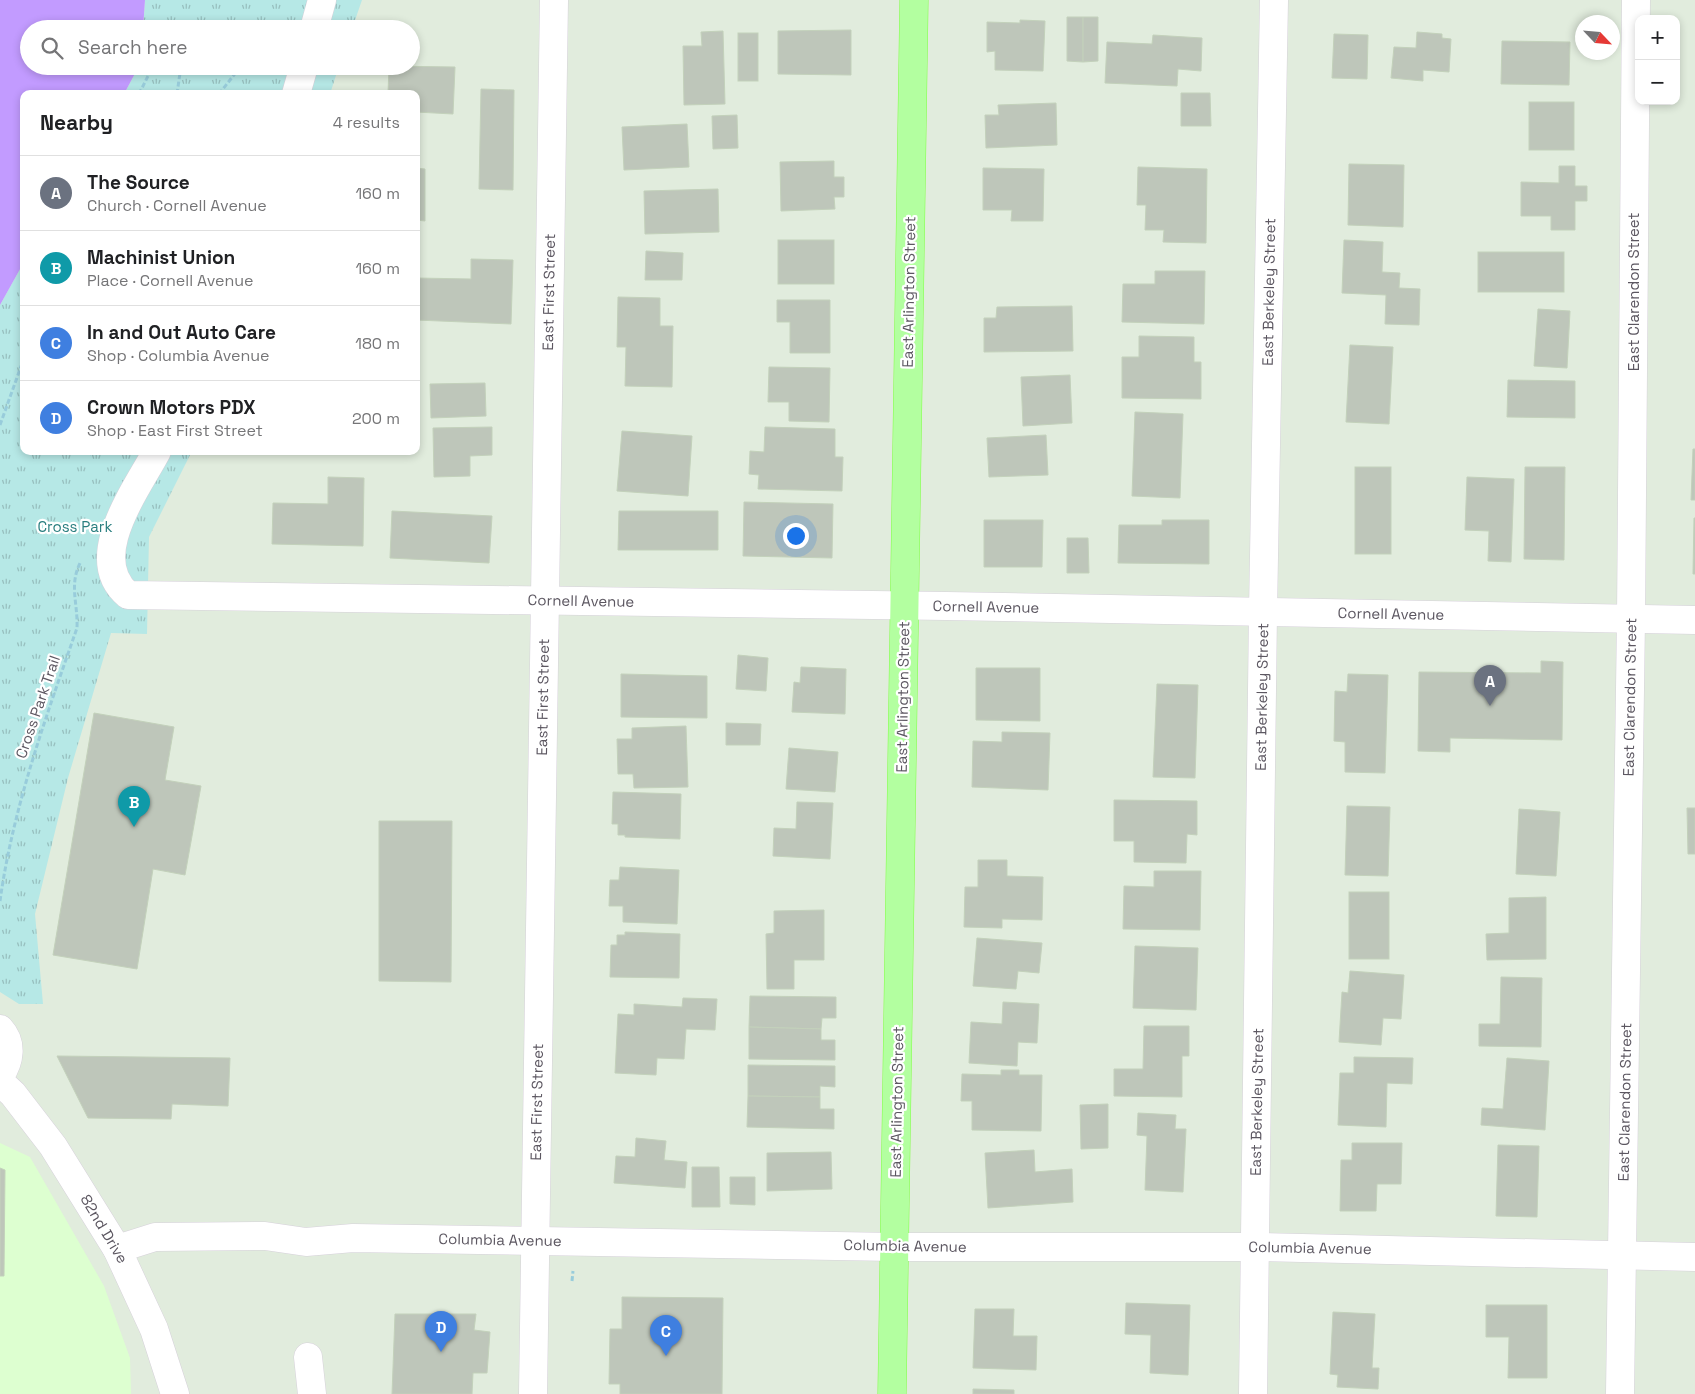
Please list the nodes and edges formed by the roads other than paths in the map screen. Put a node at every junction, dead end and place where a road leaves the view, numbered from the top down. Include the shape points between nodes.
1 (322, 0) edge
2 (554, 0) edge
3 (914, 0) edge
4 (1274, 0) edge
5 (1636, 0) edge
6 (316, 20) edge
7 (301, 75) edge
8 (297, 90) edge
9 (155, 455) edge
10 (544, 601) junction
11 (904, 606) junction
12 (1263, 612) junction
13 (1631, 619) junction
14 (1695, 620) edge
15 (0, 1029) edge
16 (0, 1076) edge
17 (0, 1082) edge
18 (535, 1240) junction
19 (894, 1247) junction
20 (1256, 1247) junction
21 (117, 1249) junction
22 (1623, 1256) junction
23 (1695, 1257) edge
24 (308, 1357) dead end
25 (175, 1394) edge
26 (312, 1394) edge
27 (533, 1394) edge
28 (892, 1394) edge
29 (1253, 1394) edge
30 (1620, 1394) edge

1 - 6 street
2 - 10 street, East First Street
3 - 11 main road, East Arlington Street
4 - 12 street, East Berkeley Street
5 - 13 street, East Clarendon Street
7 - 8 street
9 - 10 street, Cornell Avenue via 112,538 114,579 128,595
10 - 11 street, Cornell Avenue
10 - 18 street, East First Street
11 - 12 street, Cornell Avenue
11 - 19 main road, East Arlington Street
12 - 13 street, Cornell Avenue
12 - 20 street, East Berkeley Street
13 - 14 street, Cornell Avenue
13 - 22 street, East Clarendon Street
15 - 16 street via 10,1053
17 - 21 street, 82nd Drive via 53,1146
18 - 19 street, Columbia Avenue
18 - 21 street, Columbia Avenue via 353,1238 306,1242 265,1236 155,1237
18 - 27 street, East First Street
19 - 20 street, Columbia Avenue
19 - 28 main road, East Arlington Street
20 - 22 street, Columbia Avenue
20 - 29 street, East Berkeley Street
21 - 25 street, 82nd Drive via 154,1329
22 - 23 street, Columbia Avenue
22 - 30 street, East Clarendon Street
24 - 26 street

